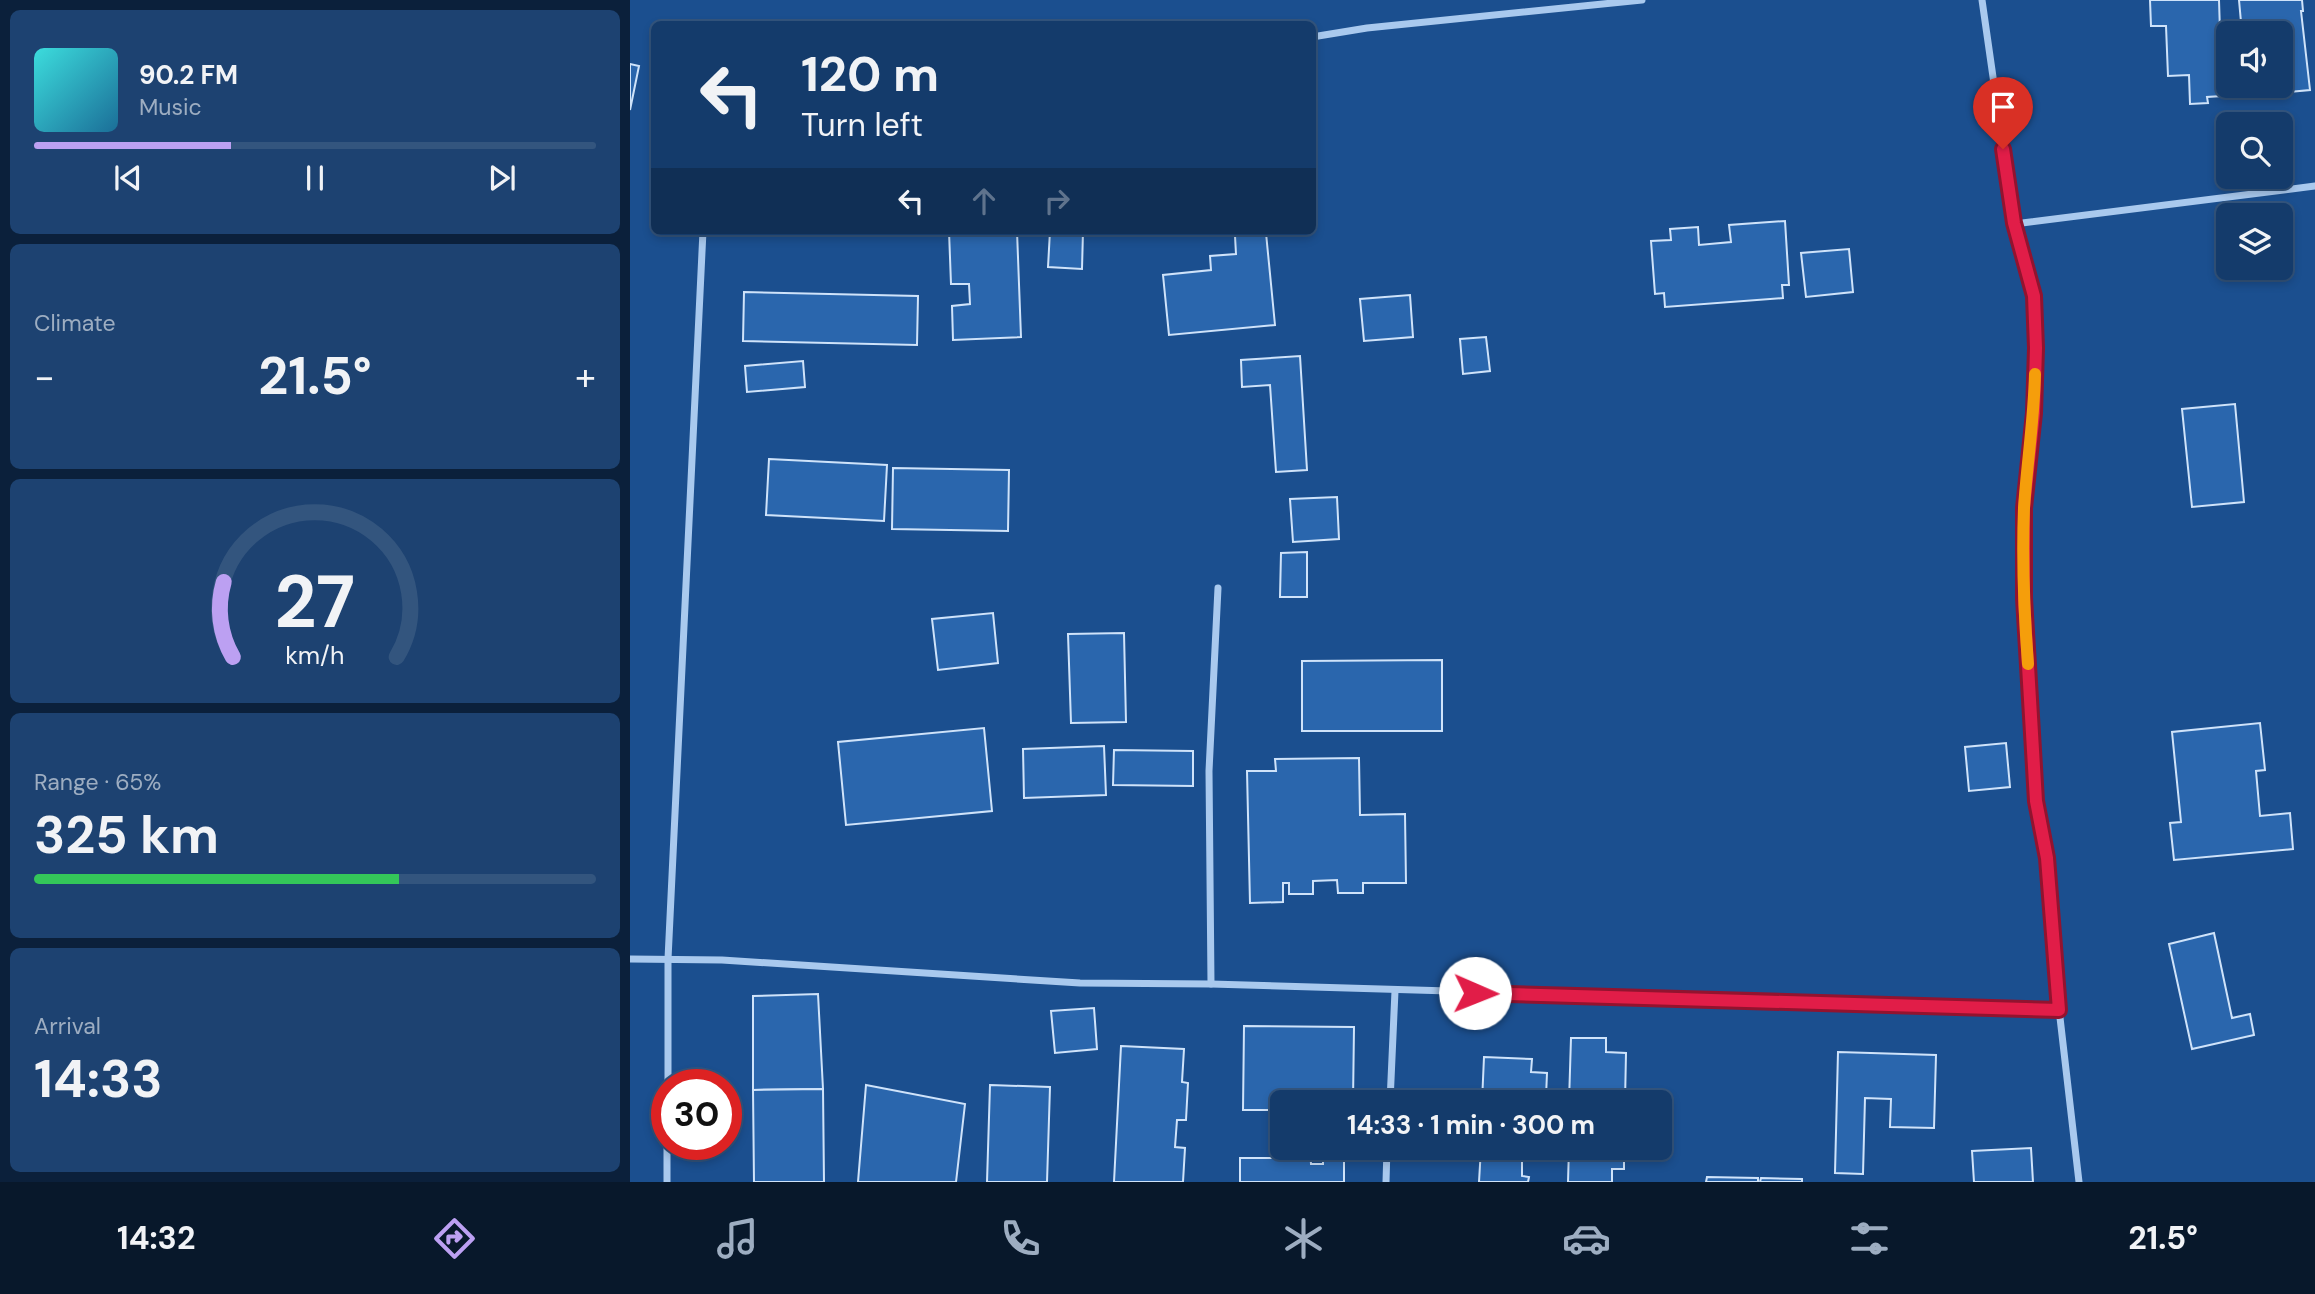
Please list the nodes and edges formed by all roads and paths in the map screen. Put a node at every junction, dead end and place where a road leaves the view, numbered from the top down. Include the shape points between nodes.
1 (1642, 0) edge
2 (1982, 0) edge
3 (1316, 36) edge
4 (2315, 186) edge
5 (2014, 223) junction
6 (703, 235) edge
7 (1218, 588) dead end
8 (630, 958) edge
9 (668, 960) junction
10 (1211, 984) junction
11 (1395, 992) junction
12 (2059, 1010) junction
13 (667, 1069) edge
14 (1391, 1090) edge
15 (667, 1160) edge
16 (1387, 1160) edge
17 (667, 1182) edge
18 (1386, 1182) edge
19 (2079, 1182) edge

1 - 3 street
2 - 5 street
4 - 5 street
5 - 12 street via 2034,296 2036,348 2024,508 2024,598 2036,801 2047,858
6 - 9 street
7 - 10 street via 1209,771
8 - 9 street
9 - 10 street via 1080,983
9 - 13 street
10 - 11 street
11 - 12 street
11 - 14 street
12 - 19 street
15 - 17 street
16 - 18 street

